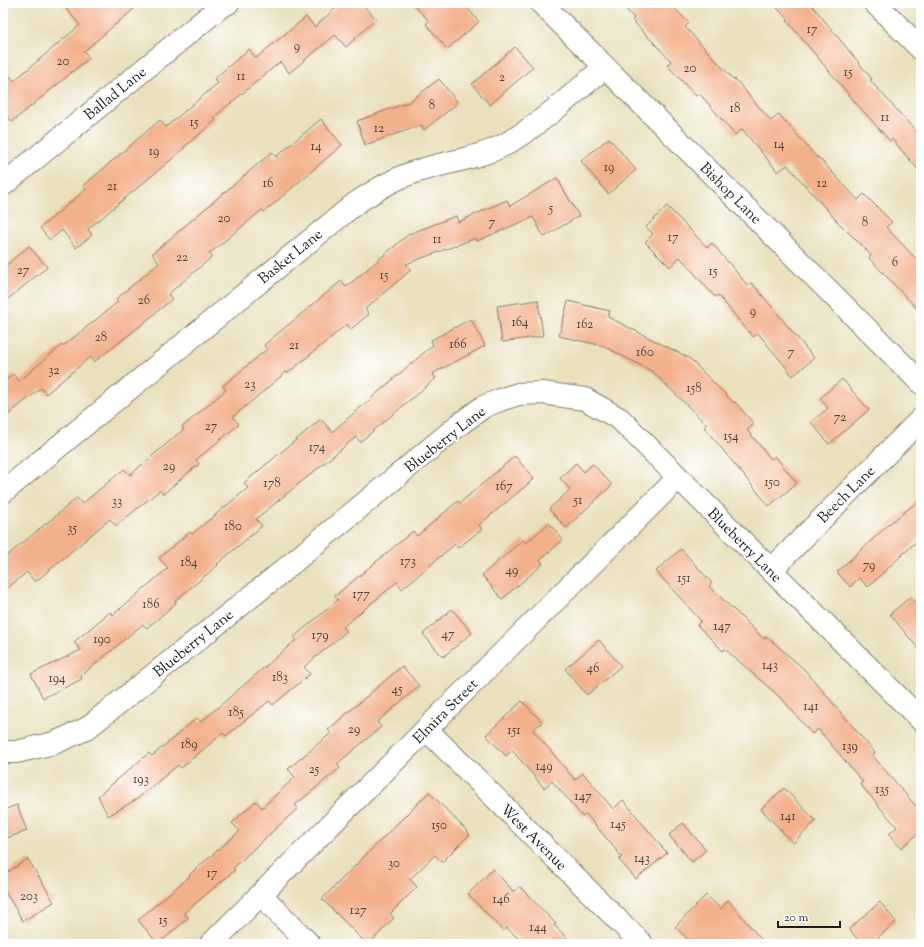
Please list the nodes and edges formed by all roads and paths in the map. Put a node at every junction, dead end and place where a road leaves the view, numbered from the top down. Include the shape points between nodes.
1 (228, 3) edge
2 (541, 3) edge
3 (875, 3) edge
4 (921, 49) edge
5 (605, 67) junction
6 (3, 185) edge
7 (921, 383) edge
8 (921, 419) edge
9 (678, 478) junction
10 (3, 492) edge
11 (771, 570) junction
12 (921, 720) edge
13 (427, 730) junction
14 (3, 752) edge
15 (261, 895) junction
16 (211, 944) edge
17 (309, 944) edge
18 (642, 944) edge

1 - 6 street, Ballad Lane
2 - 5 street, Bishop Lane
3 - 4 street
5 - 7 street, Bishop Lane
5 - 10 street, Basket Lane via 547,117 505,144 476,156 410,173 389,182 356,202
8 - 11 street, Beech Lane
9 - 11 street, Blueberry Lane
9 - 13 street, Elmira Street
9 - 14 street, Blueberry Lane via 620,419 584,399 542,393 518,394 500,400 483,407 460,424 86,729 54,743 16,752
11 - 12 street, Blueberry Lane
13 - 15 street, Elmira Street
13 - 18 street, West Avenue
15 - 16 street, Elmira Street
15 - 17 street

